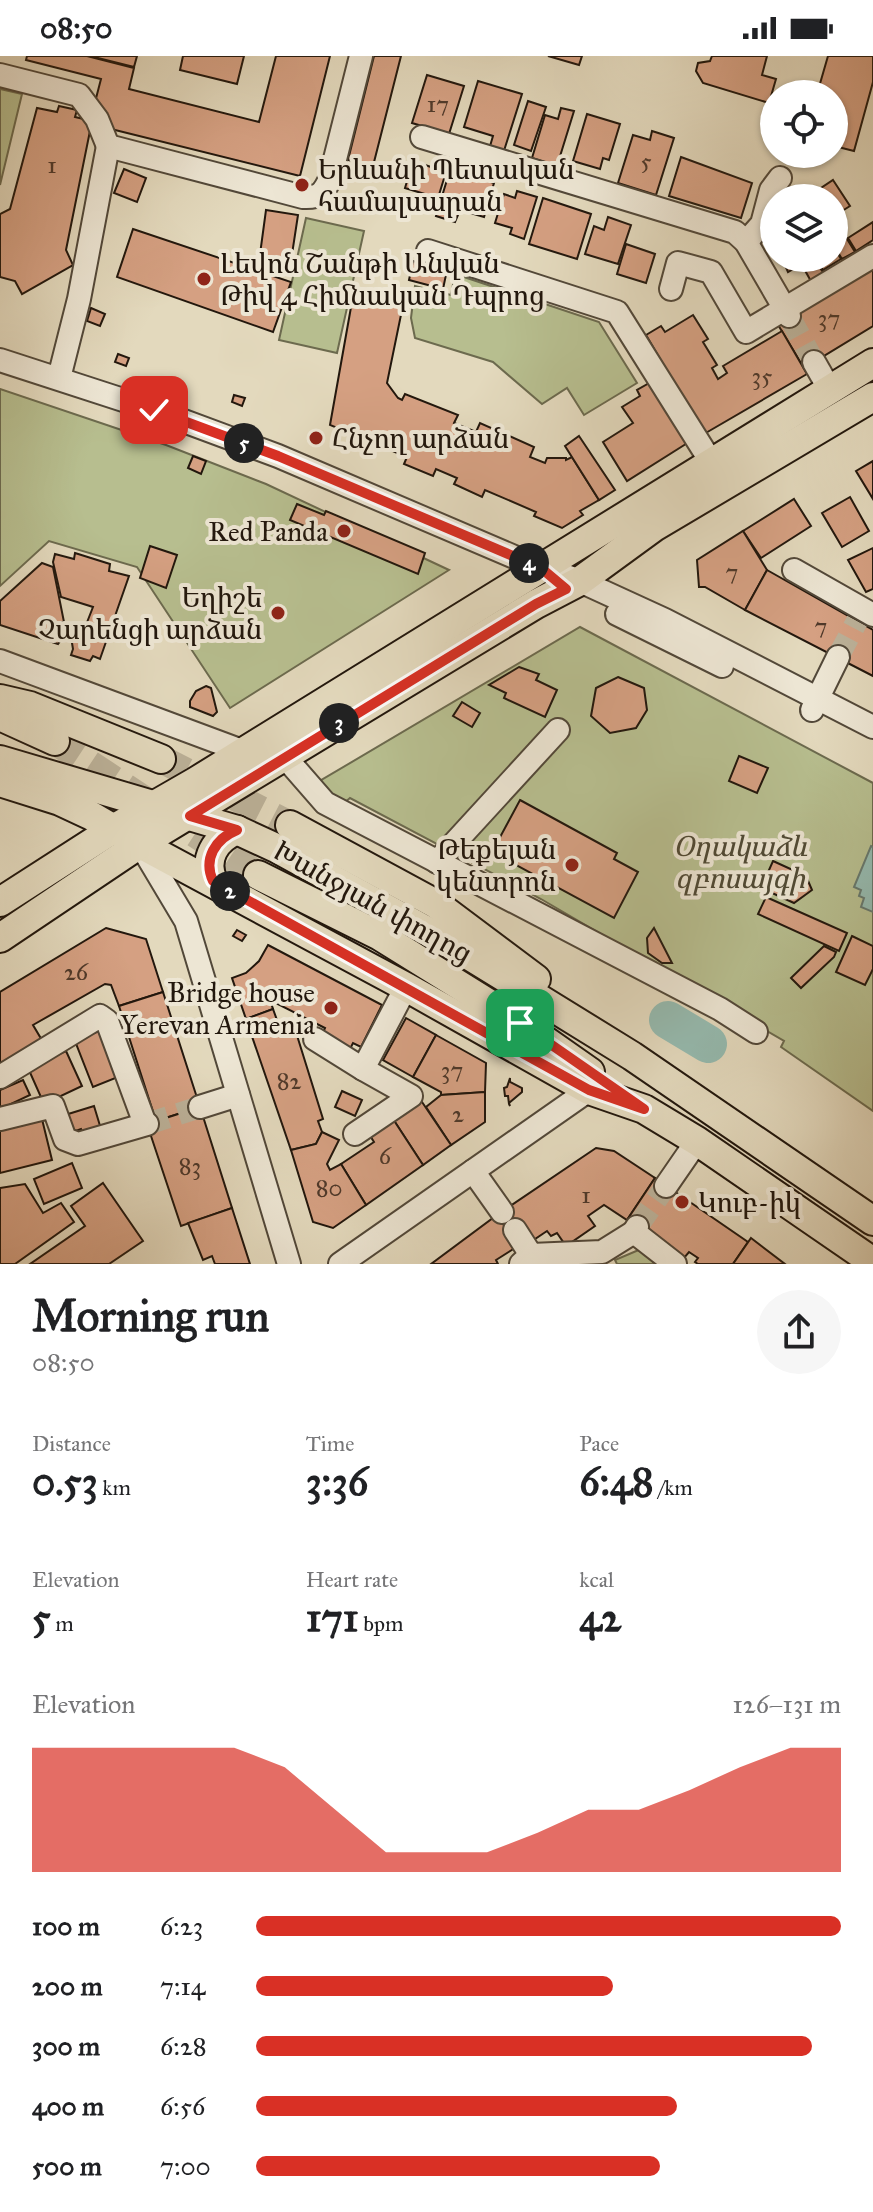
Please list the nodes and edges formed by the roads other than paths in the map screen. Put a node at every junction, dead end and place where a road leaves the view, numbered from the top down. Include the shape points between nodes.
1 (361, 56) edge
2 (0, 75) edge
3 (422, 137) dead end
4 (108, 146) junction
5 (780, 178) dead end
6 (746, 242) junction
7 (428, 251) dead end
8 (873, 256) edge
9 (671, 289) dead end
10 (786, 312) junction
11 (0, 360) edge
12 (814, 362) tunnel mouth
13 (873, 363) edge
14 (59, 378) junction
15 (830, 390) junction
16 (873, 397) edge
17 (713, 465) junction
18 (541, 568) junction
19 (794, 570) dead end
20 (573, 585) junction
21 (867, 613) edge
22 (838, 657) tunnel mouth
23 (0, 661) edge
24 (0, 699) edge
25 (815, 704) junction
26 (0, 716) edge
27 (873, 727) edge
28 (558, 730) dead end
29 (55, 741) tunnel mouth
30 (873, 744) edge
31 (242, 751) junction
32 (284, 756) junction
33 (161, 759) tunnel mouth
34 (0, 760) edge
35 (0, 782) edge
36 (152, 806) junction
37 (190, 816) junction
38 (290, 825) tunnel mouth
39 (115, 828) junction
40 (237, 830) junction
41 (140, 844) junction
42 (437, 862) junction
43 (258, 875) tunnel mouth
44 (213, 881) junction
45 (0, 902) edge
46 (0, 938) edge
47 (406, 987) junction
48 (756, 1032) dead end
49 (315, 1039) dead end
50 (632, 1056) junction
51 (363, 1069) junction
52 (0, 1077) edge
53 (589, 1090) junction
54 (238, 1095) junction
55 (200, 1107) tunnel mouth
56 (644, 1109) junction
57 (0, 1119) edge
58 (355, 1134) dead end
59 (697, 1141) junction
60 (473, 1171) junction
61 (666, 1186) tunnel mouth
62 (873, 1221) edge
63 (605, 1258) edge
64 (526, 1259) edge
65 (873, 1262) edge
66 (289, 1264) edge
67 (340, 1264) edge
68 (675, 1264) edge

1 - 4 street via 330,179 316,198
2 - 4 street via 79,95
3 - 6 street via 735,232
4 - 14 street
5 - 6 street via 771,190 762,224
6 - 10 street
7 - 17 street via 617,312
8 - 10 street
9 - 10 street via 678,263 711,272 746,332
11 - 14 street
12 - 15 street
13 - 15 main road
14 - 18 street via 278,456
15 - 17 main road
16 - 20 main road via 654,527
17 - 18 main road
18 - 20 street
18 - 31 main road
19 - 21 street
20 - 25 street
20 - 32 main road
22 - 25 street
23 - 31 street
24 - 33 main road
25 - 27 street
25 - 30 street
26 - 29 main road
28 - 42 street
31 - 36 main road
32 - 37 main road
32 - 42 street via 325,803
34 - 36 main road, Խանջյան փողոց
35 - 39 main road, Խանջյան փողոց via 60,801
36 - 37 main road, Խանջյան փողոց
36 - 39 main road
37 - 40 main road, Խանջյան փողոց
37 - 41 main road
38 - 50 main road via 436,904
39 - 41 main road, Խանջյան փողոց
39 - 45 main road
40 - 44 main road via 222,837 214,849 209,869
40 - 50 main road, Խանջյան փողոց via 449,943
41 - 44 main road, Խանջյան փողոց
41 - 46 main road
41 - 54 street via 186,921
42 - 48 street
43 - 56 main road via 380,936
44 - 47 main road, Խանջյան փողոց
47 - 51 street
47 - 53 main road, Խանջյան փողոց
49 - 51 street
50 - 62 main road, Խանջյան փողոց
51 - 58 street via 411,1096
52 - 57 street via 100,1016 107,1021 146,1124 78,1144 65,1139 53,1106
53 - 56 main road, Խանջյան փողոց
53 - 60 street
54 - 55 street
54 - 66 street
56 - 59 main road, Խանջյան փողոց
59 - 61 street
59 - 65 main road, Խանջյան փողոց
60 - 64 street via 509,1221
60 - 67 street
63 - 64 street
63 - 68 street via 635,1229

